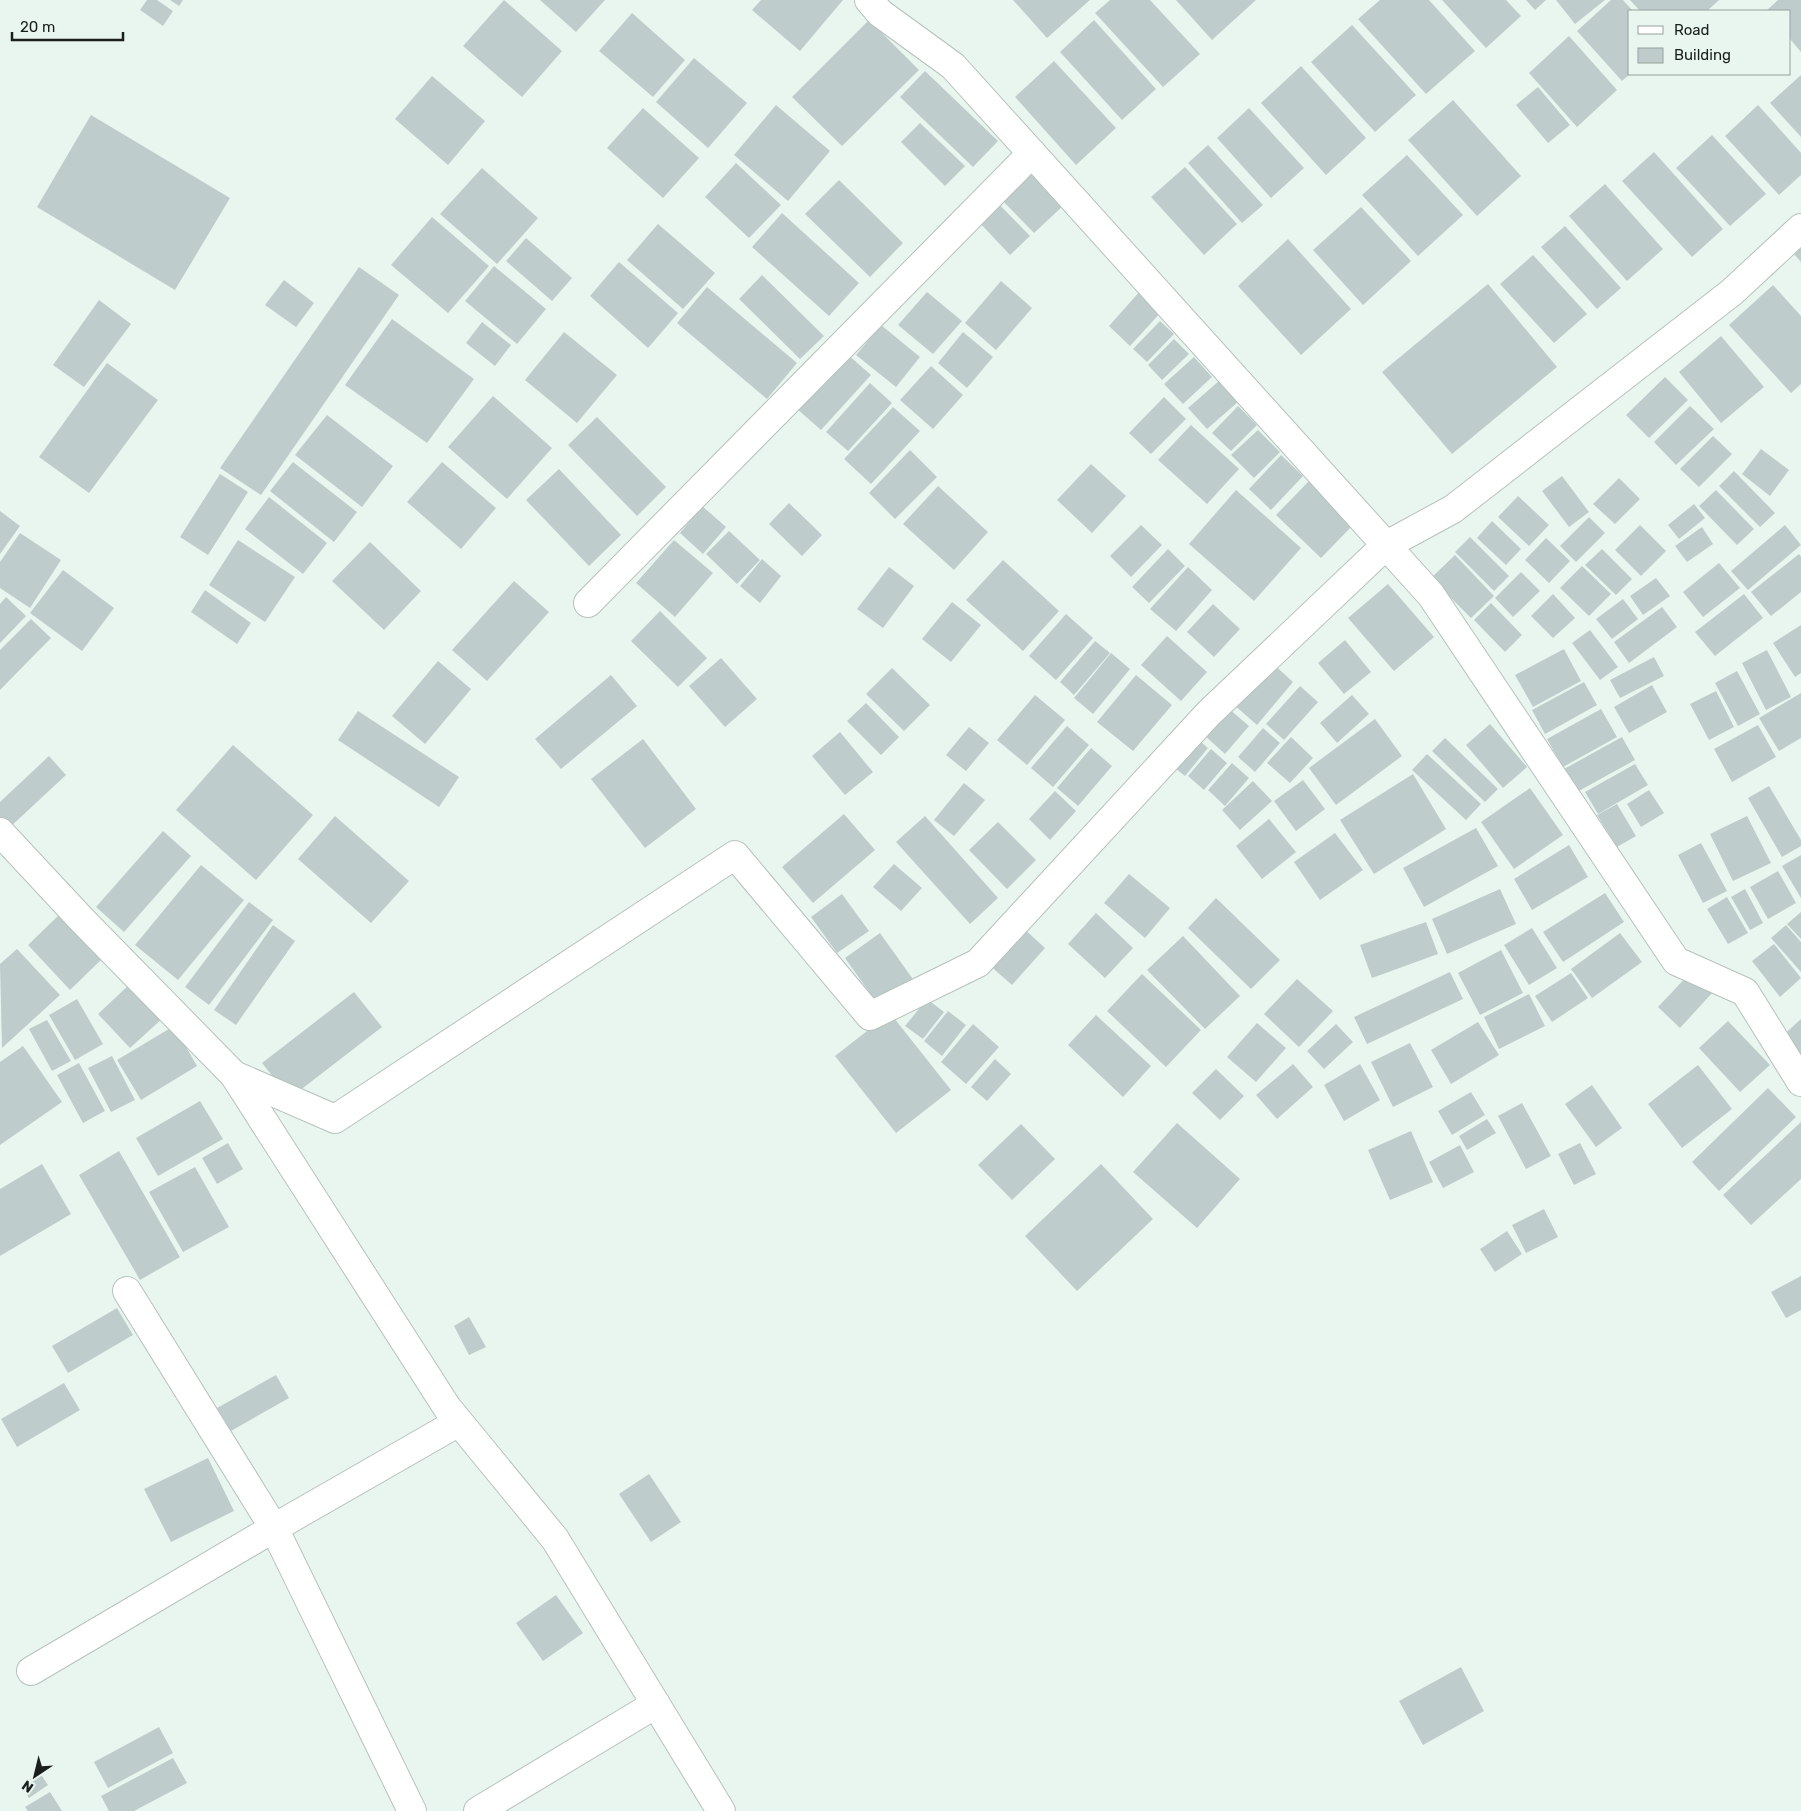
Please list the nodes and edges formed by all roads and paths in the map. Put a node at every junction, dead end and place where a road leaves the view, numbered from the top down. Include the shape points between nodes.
1 (881, 4) edge
2 (1032, 153) junction
3 (1801, 228) edge
4 (1385, 546) junction
5 (588, 603) dead end
6 (4, 844) edge
7 (234, 1075) junction
8 (1801, 1082) edge
9 (127, 1291) dead end
10 (450, 1410) junction
11 (274, 1528) junction
12 (31, 1671) dead end
13 (656, 1704) junction
14 (412, 1811) edge
15 (478, 1811) edge
16 (721, 1811) edge

1 - 2 street via 953,66
2 - 4 street
2 - 5 street
3 - 4 street via 1732,292 1453,509
4 - 7 street via 1209,712 978,963 870,1016 735,855 335,1119
4 - 8 street via 1430,595 1676,961 1746,992
6 - 7 street
7 - 10 street
9 - 11 street
10 - 11 street via 457,1423
10 - 13 street via 555,1539
11 - 12 street
11 - 14 street
13 - 15 street
13 - 16 street

